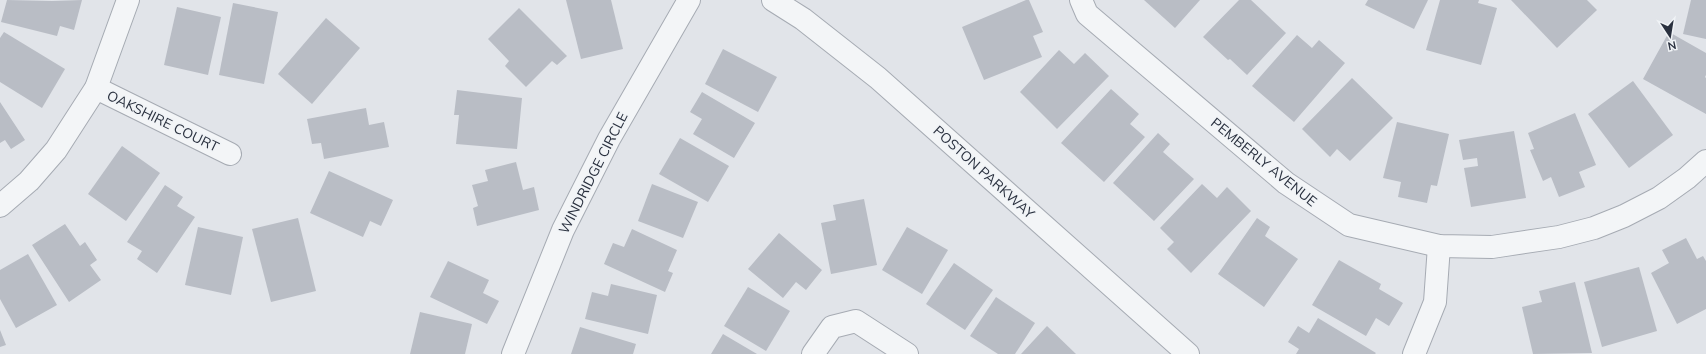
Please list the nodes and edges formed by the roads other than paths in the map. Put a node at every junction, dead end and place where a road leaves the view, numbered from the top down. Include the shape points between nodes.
1 (128, 0) edge
2 (689, 0) edge
3 (773, 0) edge
4 (1081, 0) edge
5 (96, 88) junction
6 (230, 154) dead end
7 (1706, 161) edge
8 (0, 206) edge
9 (1439, 246) junction
10 (513, 354) edge
11 (813, 354) edge
12 (907, 354) edge
13 (1188, 354) edge
14 (1414, 354) edge

1 - 5 street
2 - 10 street, WINDRIDGE CIRCLE via 609,139 563,230
3 - 13 street, POSTON PARKWAY via 803,19 878,78
4 - 9 street, PEMBERLY AVENUE via 1087,14 1286,183 1318,206 1349,225
5 - 6 street, OAKSHIRE COURT
5 - 8 street via 56,150 29,181
7 - 9 street, PEMBERLY AVENUE via 1659,198 1594,228 1559,238 1492,247
9 - 14 street via 1435,302
11 - 12 street via 832,327 856,321

